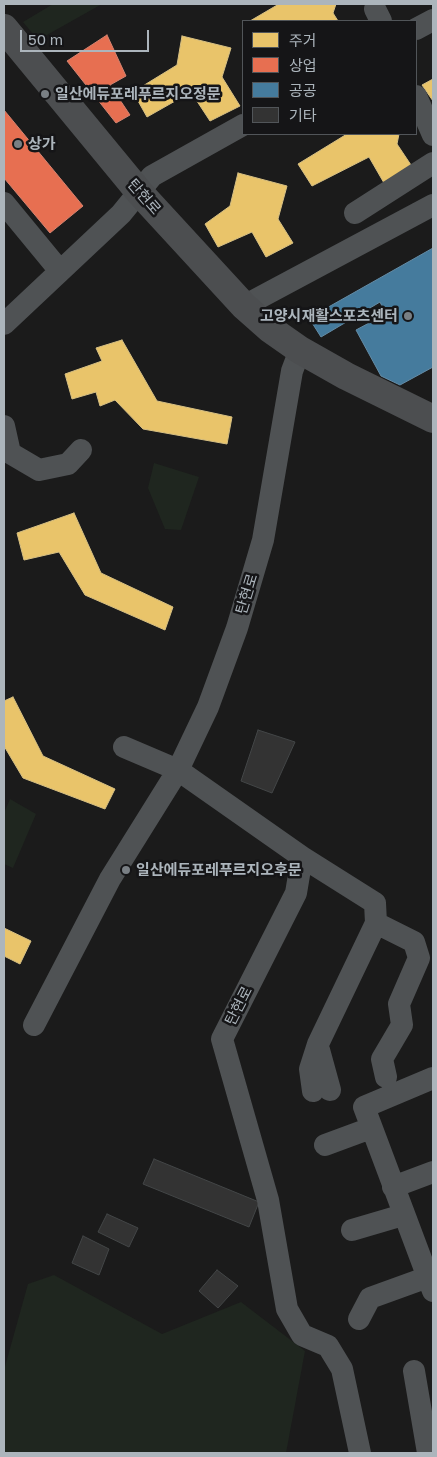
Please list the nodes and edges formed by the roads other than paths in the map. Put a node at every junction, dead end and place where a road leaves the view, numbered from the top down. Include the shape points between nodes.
1 (433, 20) edge
2 (4, 28) edge
3 (417, 28) edge
4 (417, 98) edge
5 (242, 126) edge
6 (433, 135) edge
7 (433, 163) edge
8 (140, 193) junction
9 (4, 204) edge
10 (433, 205) edge
11 (355, 213) dead end
12 (60, 271) junction
13 (244, 306) junction
14 (4, 324) edge
15 (300, 350) junction
16 (433, 419) edge
17 (4, 426) edge
18 (81, 450) dead end
19 (124, 747) dead end
20 (178, 770) junction
21 (302, 857) junction
22 (376, 923) junction
23 (34, 1024) dead end
24 (386, 1077) dead end
25 (433, 1078) edge
26 (321, 1091) dead end
27 (371, 1128) junction
28 (325, 1145) dead end
29 (433, 1172) edge
30 (393, 1187) junction
31 (403, 1215) junction
32 (352, 1230) dead end
33 (430, 1284) edge
34 (358, 1319) dead end
35 (414, 1372) dead end
36 (429, 1445) edge
37 (360, 1453) edge

1 - 3 street
2 - 8 main road, 탄현로
4 - 6 street
5 - 8 street via 152,176
7 - 11 street
8 - 12 street
8 - 13 main road, 탄현로
9 - 12 street
10 - 13 street
12 - 14 street
13 - 15 main road, 탄현로
15 - 16 main road, 탄현로
15 - 20 street, 탄현로 via 292,371 263,540 237,628 208,707
17 - 18 street via 10,453 39,470 68,464
19 - 20 street
20 - 21 street
20 - 23 street, 탄현로 via 110,878
21 - 22 street via 375,903
21 - 37 street, 탄현로 via 296,894 222,1039 268,1200 287,1309 302,1334 328,1346 342,1369
22 - 24 street via 414,942 419,958 399,1004 402,1025 382,1059
22 - 26 street via 318,1044 310,1069
25 - 27 street via 364,1107
27 - 28 street
27 - 30 street
29 - 30 street
30 - 31 street
31 - 32 street
31 - 33 street
33 - 34 street via 370,1298
35 - 36 street

